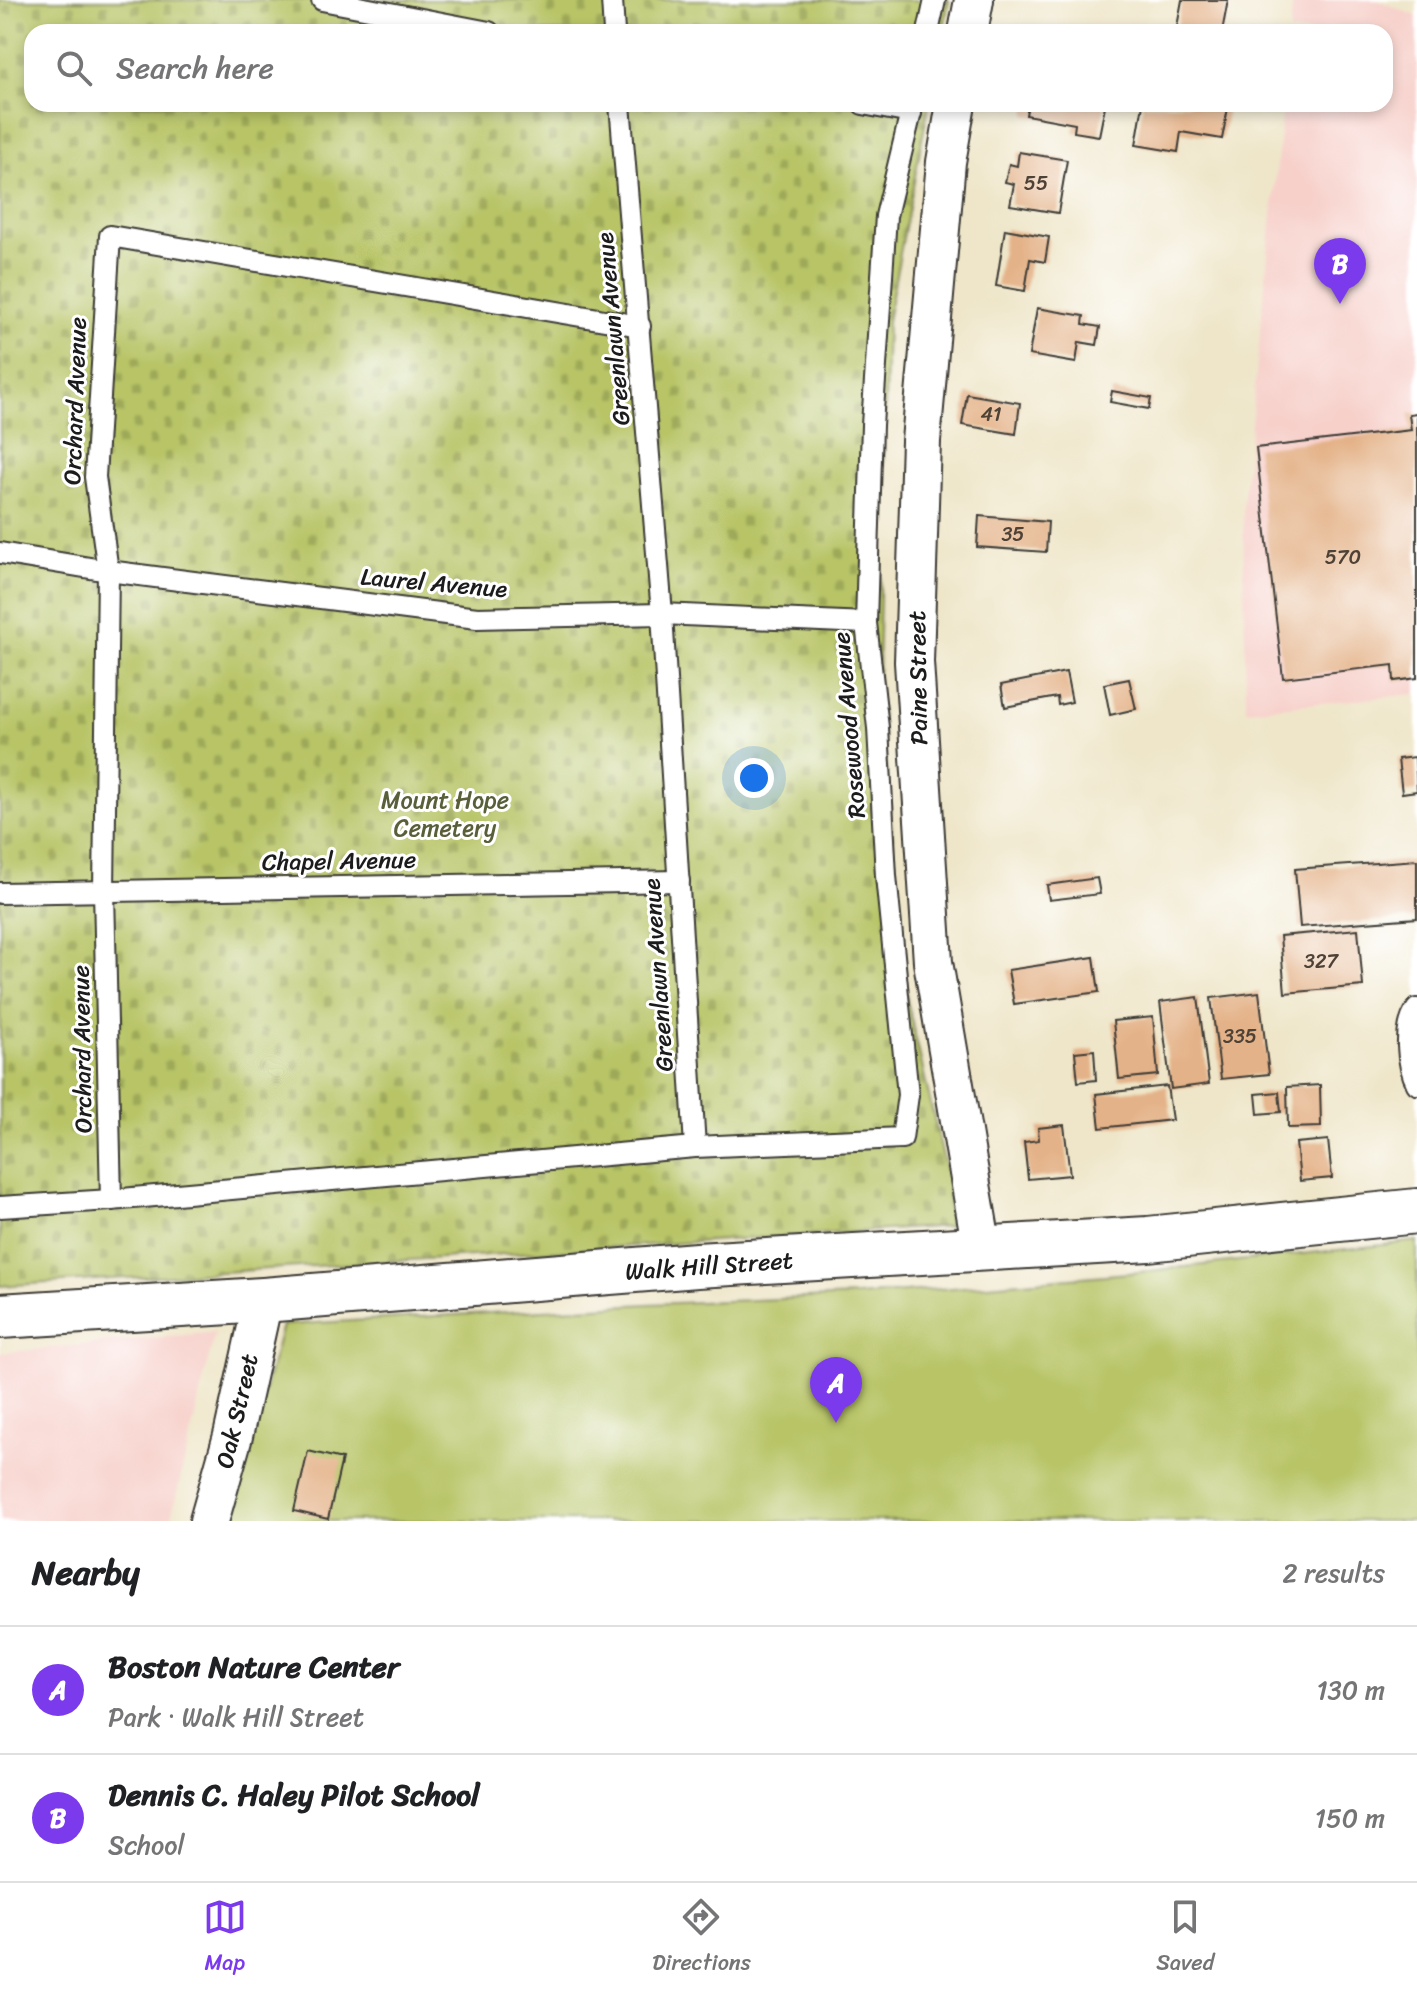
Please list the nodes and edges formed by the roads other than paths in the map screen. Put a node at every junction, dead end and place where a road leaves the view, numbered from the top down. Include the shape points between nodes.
1 (322, 0) edge
2 (612, 0) edge
3 (935, 0) edge
4 (974, 0) edge
5 (447, 24) edge
6 (614, 24) edge
7 (930, 24) edge
8 (970, 24) edge
9 (621, 112) edge
10 (911, 112) edge
11 (955, 112) edge
12 (640, 326) junction
13 (0, 553) edge
14 (108, 571) junction
15 (662, 614) junction
16 (866, 623) junction
17 (679, 881) junction
18 (104, 891) junction
19 (0, 893) edge
20 (1417, 1009) edge
21 (1417, 1084) edge
22 (695, 1147) junction
23 (111, 1200) junction
24 (0, 1207) edge
25 (1417, 1211) edge
26 (982, 1249) junction
27 (263, 1300) junction
28 (0, 1316) edge
29 (209, 1521) edge

1 - 5 lane
2 - 6 lane
3 - 7 lane
4 - 8 street
9 - 12 lane, Greenlawn Avenue
10 - 16 lane, Rosewood Avenue via 886,216
11 - 26 street, Paine Street via 921,441 914,662 933,962
12 - 14 lane, Orchard Avenue via 110,236 95,477
12 - 15 lane, Greenlawn Avenue
13 - 14 lane, Laurel Avenue
14 - 15 lane, Laurel Avenue via 477,618
14 - 18 lane, Orchard Avenue
15 - 16 lane, Laurel Avenue
15 - 17 lane, Greenlawn Avenue
16 - 22 lane, Rosewood Avenue via 908,1095 902,1138
17 - 18 lane, Chapel Avenue
17 - 22 lane, Greenlawn Avenue
18 - 19 lane, Chapel Avenue
18 - 23 lane, Orchard Avenue
20 - 21 lane via 1408,1034
22 - 23 lane
23 - 24 lane
25 - 26 main road, Walk Hill Street via 1148,1239
26 - 27 main road, Walk Hill Street
27 - 28 main road, Walk Hill Street
27 - 29 street, Oak Street

